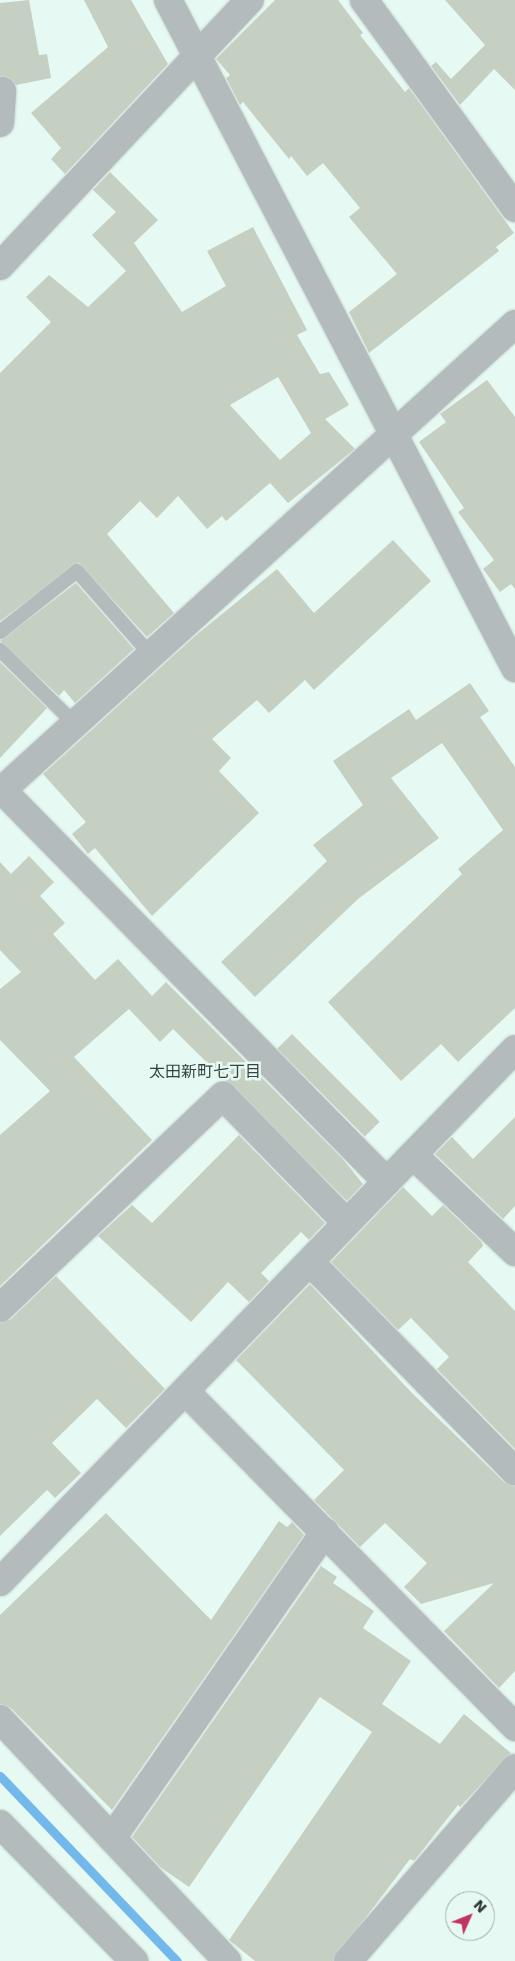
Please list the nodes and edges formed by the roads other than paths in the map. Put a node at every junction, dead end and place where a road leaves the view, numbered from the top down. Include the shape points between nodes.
1 (168, 0) edge
2 (250, 0) edge
3 (364, 0) edge
4 (196, 55) junction
5 (2, 91) dead end
6 (0, 123) edge
7 (515, 208) edge
8 (2, 259) edge
9 (515, 324) edge
10 (392, 432) junction
11 (0, 632) edge
12 (0, 650) edge
13 (150, 654) junction
14 (515, 668) edge
15 (74, 723) junction
16 (1, 790) edge
17 (515, 1049) edge
18 (413, 1155) junction
19 (387, 1182) junction
20 (347, 1223) junction
21 (515, 1252) edge
22 (310, 1262) junction
23 (0, 1308) edge
24 (186, 1392) junction
25 (515, 1471) edge
26 (325, 1532) junction
27 (0, 1582) edge
28 (0, 1719) edge
29 (515, 1727) edge
30 (515, 1768) edge
31 (0, 1824) edge
32 (112, 1838) junction
33 (134, 1961) edge
34 (227, 1961) edge
35 (348, 1961) edge

1 - 4 street
2 - 4 street
3 - 7 street
4 - 8 street
4 - 10 street
5 - 6 street
9 - 10 street
10 - 13 street
10 - 14 street
11 - 13 lane via 77,571
12 - 15 lane
13 - 15 street
15 - 16 street
16 - 19 street
17 - 18 street
18 - 19 street
18 - 21 street
19 - 20 street
20 - 22 street
20 - 23 street via 223,1096
22 - 24 street
22 - 25 street
24 - 26 street
24 - 27 street
26 - 29 street
26 - 32 street
28 - 32 street
30 - 35 street
31 - 33 street
32 - 34 street

